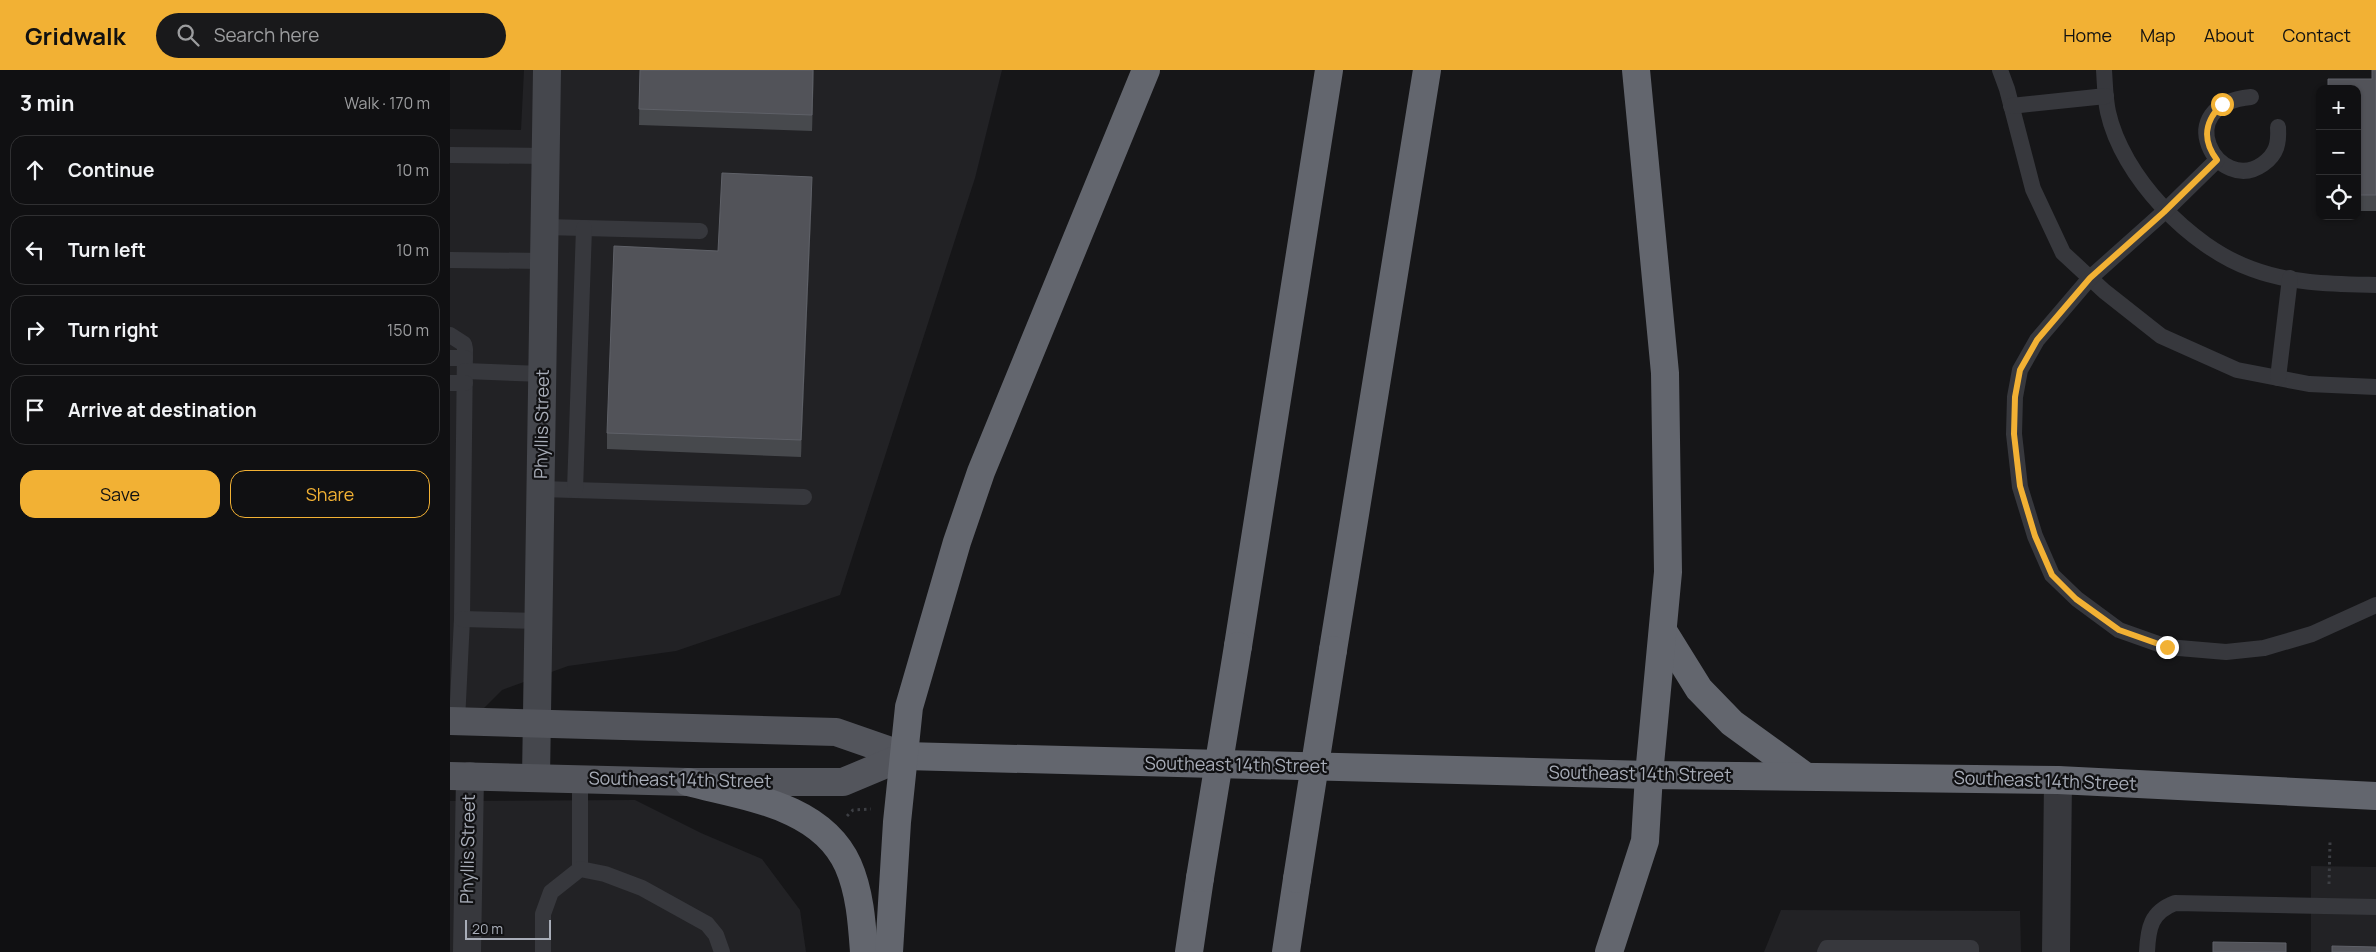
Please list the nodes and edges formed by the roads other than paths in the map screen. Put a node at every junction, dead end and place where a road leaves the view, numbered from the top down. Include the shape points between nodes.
1 (547, 70) edge
2 (1146, 70) edge
3 (1329, 70) edge
4 (1427, 70) edge
5 (1636, 70) edge
6 (2000, 70) edge
7 (2104, 70) edge
8 (2106, 96) junction
9 (2251, 96) dead end
10 (2011, 106) junction
11 (2278, 127) dead end
12 (450, 155) edge
13 (546, 156) junction
14 (2217, 160) junction
15 (2164, 212) junction
16 (545, 226) junction
17 (584, 228) junction
18 (700, 231) dead end
19 (450, 260) edge
20 (544, 261) junction
21 (2090, 278) junction
22 (2290, 278) junction
23 (2376, 285) edge
24 (450, 335) edge
25 (459, 370) edge
26 (543, 374) junction
27 (2278, 378) junction
28 (2376, 387) edge
29 (541, 489) junction
30 (575, 490) junction
31 (804, 497) dead end
32 (2376, 605) edge
33 (462, 619) junction
34 (539, 621) junction
35 (1663, 631) junction
36 (455, 655) edge
37 (453, 721) edge
38 (538, 723) junction
39 (905, 756) junction
40 (1648, 775) junction
41 (460, 776) edge
42 (1805, 776) junction
43 (536, 778) junction
44 (580, 779) junction
45 (2058, 780) junction
46 (688, 782) junction
47 (2376, 796) edge
48 (580, 869) junction
49 (2376, 907) edge
50 (1826, 950) edge
51 (466, 952) edge
52 (543, 952) edge
53 (722, 952) edge
54 (864, 952) edge
55 (890, 952) edge
56 (1189, 952) edge
57 (1286, 952) edge
58 (1609, 952) edge
59 (1971, 952) edge
60 (2056, 952) edge
61 (2147, 952) edge

1 - 13 street, Phyllis Street
2 - 39 highway via 981,472 906,715
3 - 56 highway, bridge
4 - 57 highway, bridge
5 - 35 highway via 1665,373 1668,572
6 - 10 lane
7 - 8 lane
8 - 10 lane
8 - 15 lane via 2121,150
9 - 14 lane via 2233,98 2213,113 2206,137
10 - 21 lane via 2033,189 2063,253
11 - 14 lane via 2276,150 2260,166 2238,170
12 - 13 lane
13 - 16 street, Phyllis Street
14 - 15 lane
15 - 21 lane
15 - 22 lane via 2205,246 2252,269
16 - 17 lane
16 - 20 street, Phyllis Street
17 - 18 lane
17 - 30 lane
19 - 20 lane
20 - 26 street, Phyllis Street
21 - 27 lane via 2161,336 2237,370
21 - 32 lane via 2037,340 2020,370 2015,397 2014,434 2020,486 2035,536 2052,575 2076,599 2119,630 2167,647 2226,652 2264,648 2312,634
22 - 23 lane via 2310,283
22 - 27 lane
24 - 25 lane via 464,344
25 - 26 lane
25 - 33 lane
26 - 29 street, Phyllis Street
27 - 28 lane via 2309,384
29 - 30 lane
29 - 34 street, Phyllis Street
30 - 31 lane
33 - 34 lane
33 - 36 lane
34 - 38 street, Phyllis Street
35 - 40 highway
35 - 42 highway via 1699,688 1732,723
36 - 37 lane
37 - 38 main road, Southeast 14th Street
38 - 39 main road, Southeast 14th Street via 836,732
38 - 43 street, Phyllis Street
39 - 40 highway, Southeast 14th Street
39 - 46 main road, Southeast 14th Street via 843,782
39 - 55 highway via 897,822
40 - 42 highway, Southeast 14th Street
40 - 58 highway via 1645,841
41 - 43 main road, Southeast 14th Street
41 - 51 street, Phyllis Street
42 - 45 highway, Southeast 14th Street
43 - 44 main road, Southeast 14th Street
44 - 46 main road, Southeast 14th Street
44 - 48 lane
45 - 47 highway, Southeast 14th Street
45 - 60 street
46 - 54 highway via 788,810 814,822 832,840 848,866 859,907
48 - 52 lane via 551,892 543,914
48 - 53 lane via 605,874 642,888 707,924 716,935
49 - 61 lane via 2175,903 2164,907 2153,918
50 - 59 lane via 1971,948

